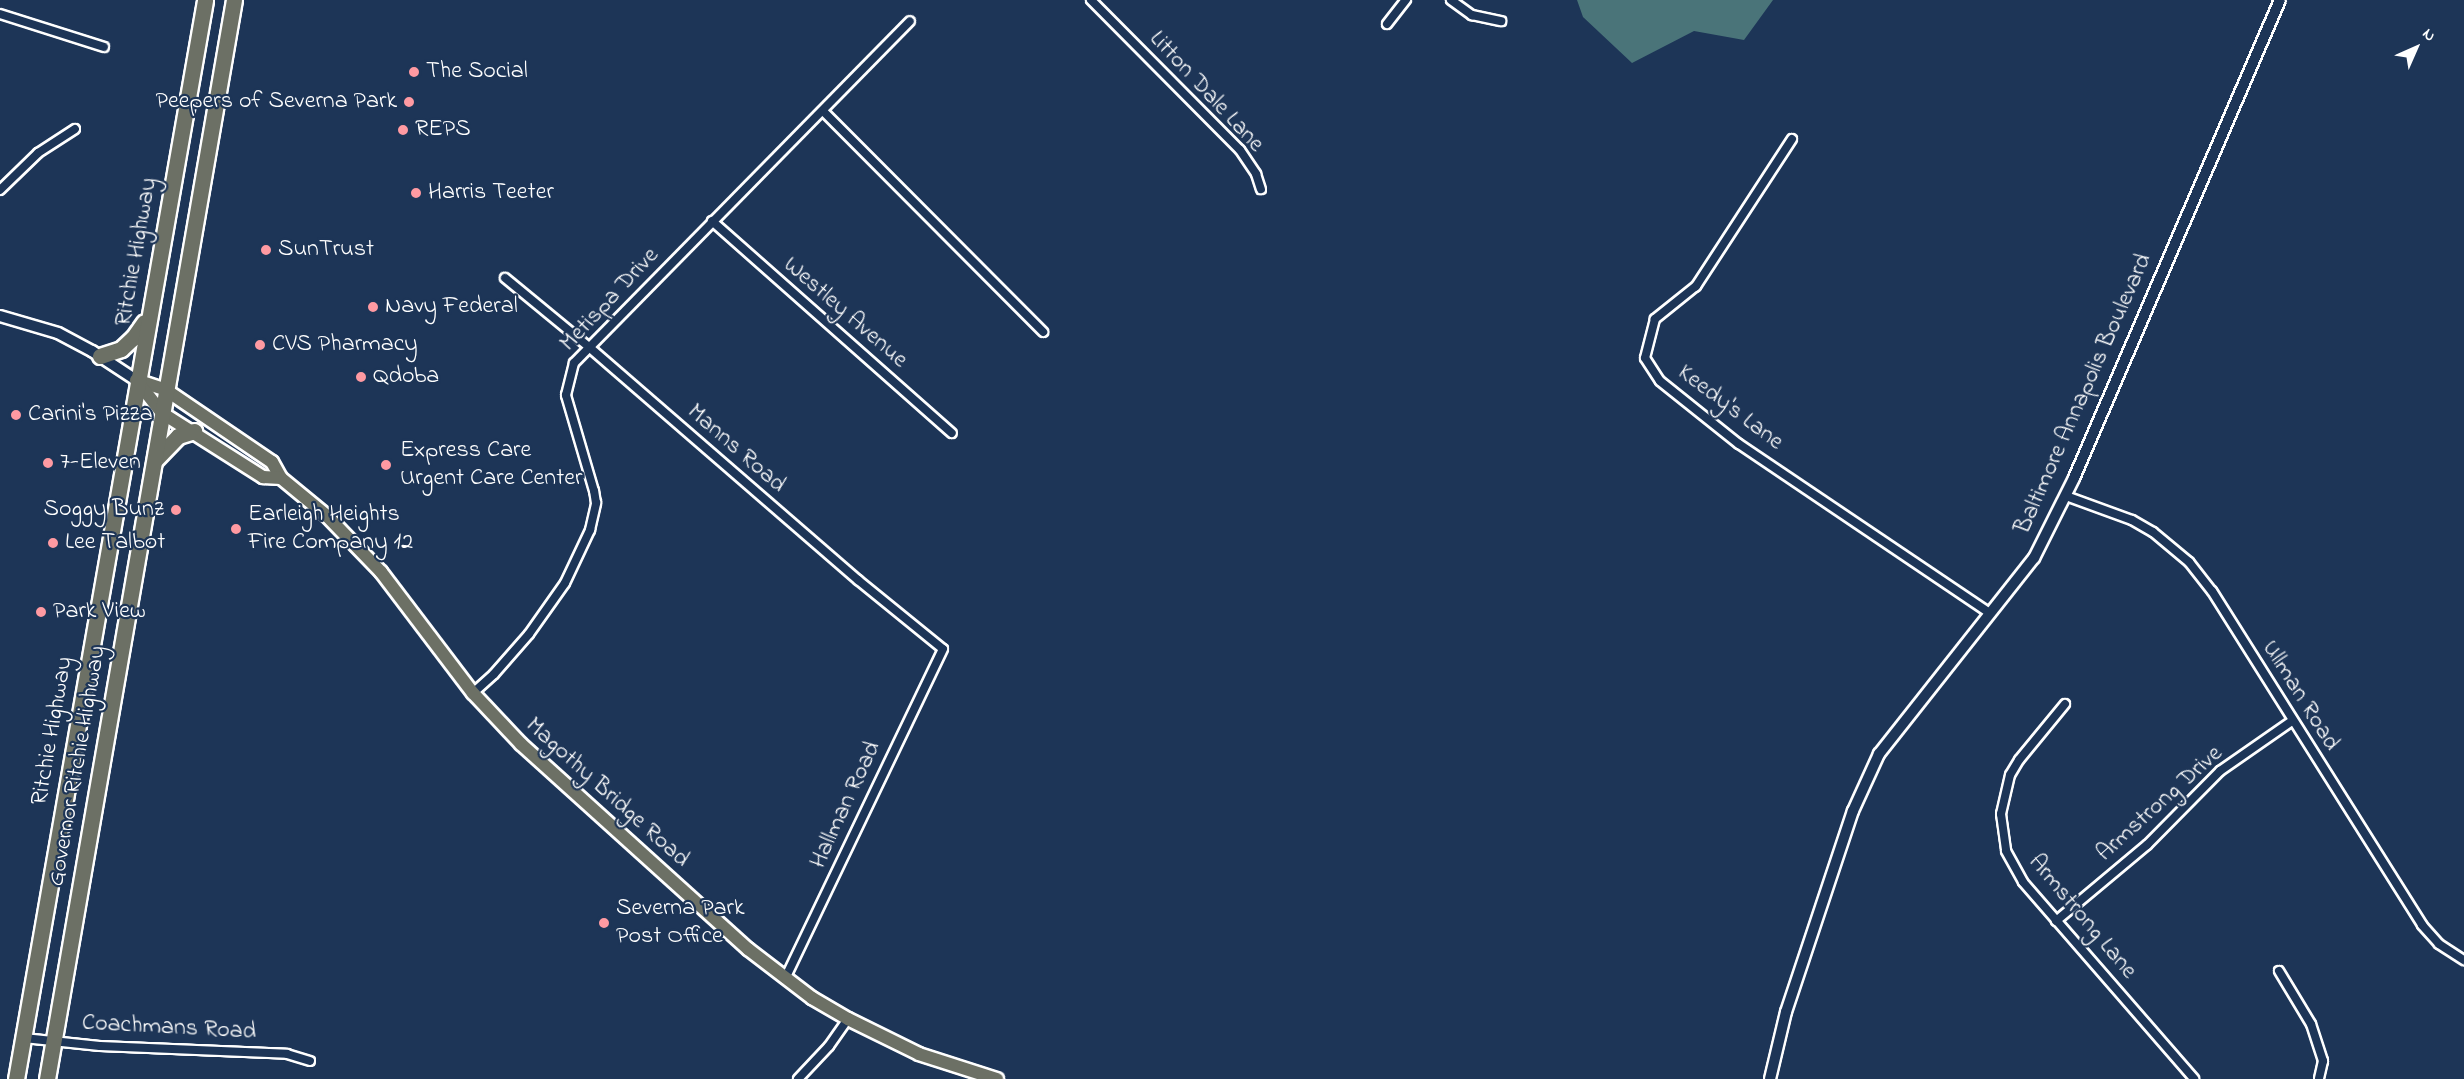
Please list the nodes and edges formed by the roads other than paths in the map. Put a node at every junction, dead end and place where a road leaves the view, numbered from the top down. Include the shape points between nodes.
1 (205, 0) edge
2 (234, 0) edge
3 (1091, 0) edge
4 (1406, 0) edge
5 (1451, 0) edge
6 (2280, 0) edge
7 (0, 14) edge
8 (910, 21) dead end
9 (1501, 21) dead end
10 (1388, 24) dead end
11 (104, 47) dead end
12 (823, 111) junction
13 (75, 129) dead end
14 (1792, 140) dead end
15 (1261, 189) dead end
16 (0, 190) edge
17 (712, 221) junction
18 (505, 278) dead end
19 (148, 314) junction
20 (0, 316) edge
21 (1043, 332) dead end
22 (590, 347) junction
23 (100, 356) junction
24 (136, 380) junction
25 (166, 390) junction
26 (162, 413) junction
27 (194, 431) junction
28 (952, 433) dead end
29 (153, 462) junction
30 (281, 478) junction
31 (2066, 496) junction
32 (1990, 613) junction
33 (943, 649) joint
34 (473, 693) junction
35 (2065, 704) dead end
36 (2292, 721) junction
37 (2056, 921) junction
38 (2464, 960) edge
39 (2279, 971) dead end
40 (785, 979) junction
41 (848, 1019) junction
42 (24, 1038) junction
43 (54, 1041) junction
44 (310, 1061) dead end
45 (966, 1075) edge
46 (16, 1079) edge
47 (47, 1079) edge
48 (798, 1079) edge
49 (997, 1079) edge
50 (1770, 1079) edge
51 (2194, 1079) edge
52 (2319, 1079) edge

1 - 19 highway, Ritchie Highway
2 - 25 highway, Governor Ritchie Highway
3 - 15 street, Litton Dale Lane via 1240,150
4 - 10 street
5 - 9 street via 1472,15
6 - 31 main road, Baltimore Annapolis Boulevard
7 - 11 street
8 - 12 street, Metispa Drive
12 - 17 street, Metispa Drive
12 - 21 street
13 - 16 street via 38,153
14 - 32 street, Keedy's Lane via 1696,286 1655,319 1645,358 1660,381 1739,444
17 - 22 street, Metispa Drive
17 - 28 street, Westley Avenue
18 - 22 street, Manns Road
19 - 23 highway via 121,350
19 - 24 highway, Ritchie Highway
20 - 23 main road via 57,333
22 - 33 street, Manns Road
22 - 34 street, Metispa Drive via 570,372 566,395 594,491 596,504 590,530 565,583 529,634
23 - 24 main road
24 - 25 main road, Magothy Bridge Road
24 - 26 main road, Magothy Bridge Road
24 - 42 highway, Ritchie Highway
25 - 26 highway, Governor Ritchie Highway
25 - 30 main road, Magothy Bridge Road via 272,462
26 - 27 main road, Magothy Bridge Road
26 - 29 highway, Governor Ritchie Highway
27 - 29 highway via 178,436
27 - 30 main road, Magothy Bridge Road via 264,477
29 - 43 highway, Governor Ritchie Highway
30 - 34 main road, Magothy Bridge Road via 327,516 381,572
31 - 32 main road, Baltimore Annapolis Boulevard via 2034,558
31 - 36 street, Ullman Road via 2132,520 2189,562 2212,591
32 - 50 main road, Baltimore Annapolis Boulevard via 1879,754 1853,811 1786,1012
33 - 40 street, Hallman Road
34 - 40 main road, Magothy Bridge Road via 521,744
35 - 37 street, Armstrong Lane via 2019,760 2004,794 2001,814 2002,839 2013,868
36 - 37 street, Armstrong Drive via 2220,771 2147,845
36 - 38 street, Ullman Road via 2422,925 2439,944
37 - 51 street, Armstrong Lane
39 - 52 street via 2311,1024 2323,1061
40 - 41 main road, Magothy Bridge Road
41 - 45 main road, Magothy Bridge Road
41 - 48 street
42 - 43 street, Coachmans Road
42 - 46 highway, Ritchie Highway
43 - 44 street, Coachmans Road via 287,1054
43 - 47 highway, Governor Ritchie Highway
45 - 49 main road, Magothy Bridge Road

